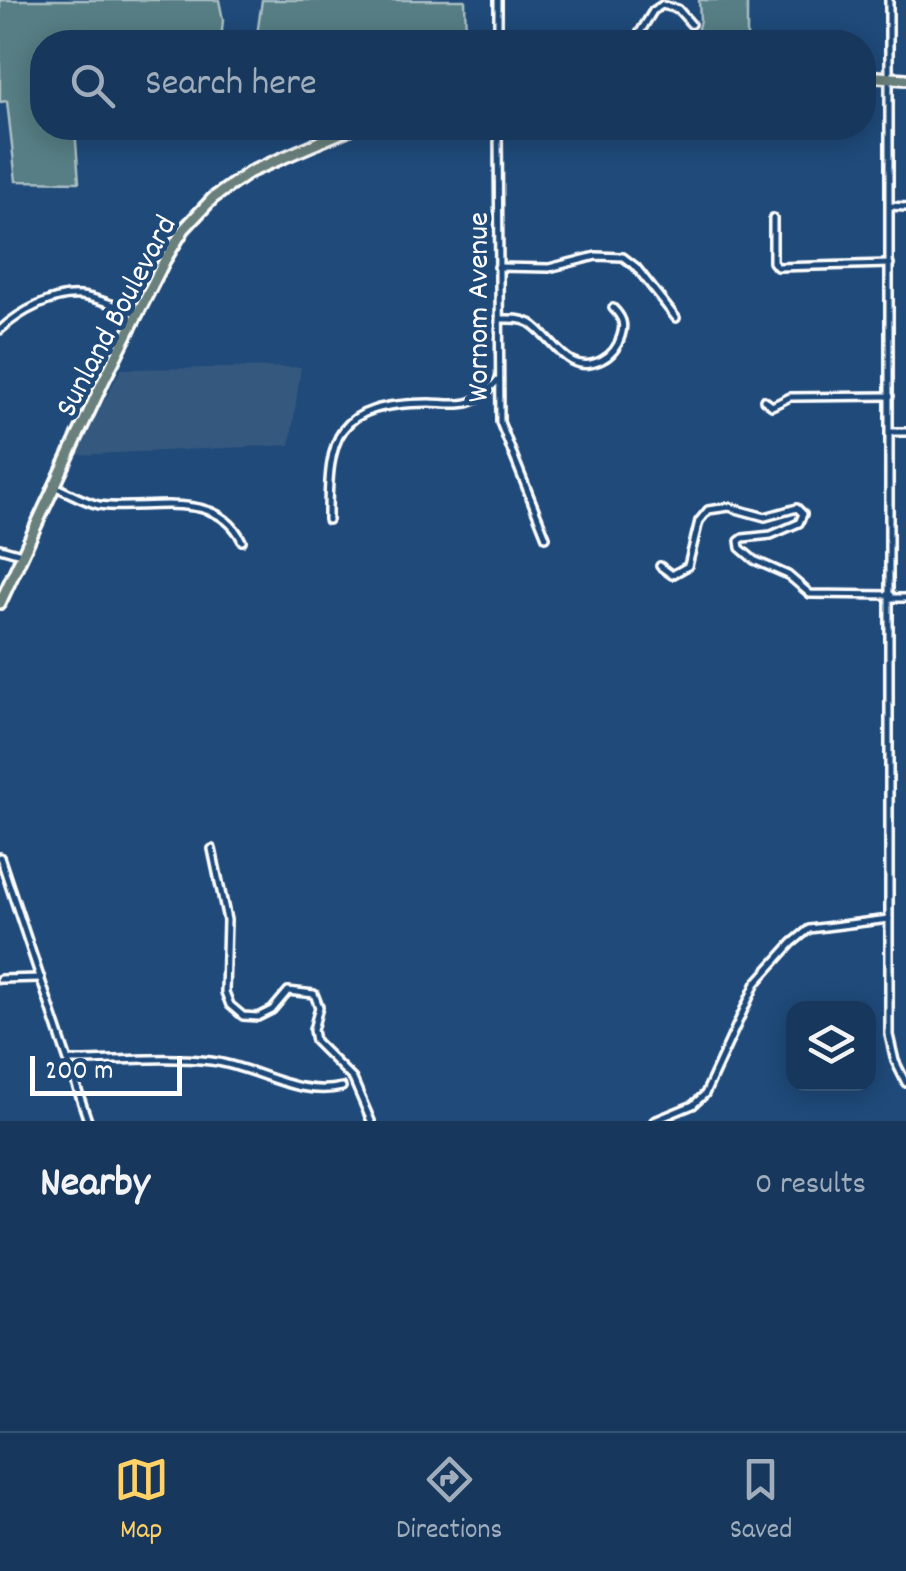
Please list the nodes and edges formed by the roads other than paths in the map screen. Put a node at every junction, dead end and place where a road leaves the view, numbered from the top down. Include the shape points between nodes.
1 (498, 0) edge
2 (889, 0) edge
3 (691, 24) dead end
4 (498, 30) edge
5 (641, 30) edge
6 (876, 77) edge
7 (889, 78) junction
8 (906, 78) edge
9 (324, 140) edge
10 (498, 140) edge
11 (890, 206) junction
12 (906, 206) edge
13 (773, 218) dead end
14 (890, 264) junction
15 (498, 267) junction
16 (614, 308) dead end
17 (138, 313) junction
18 (499, 318) junction
19 (676, 318) dead end
20 (0, 330) edge
21 (499, 380) junction
22 (890, 396) junction
23 (764, 400) dead end
24 (890, 432) junction
25 (906, 432) edge
26 (53, 486) junction
27 (328, 520) dead end
28 (546, 536) dead end
29 (242, 542) dead end
30 (0, 548) edge
31 (24, 554) junction
32 (660, 566) dead end
33 (891, 596) junction
34 (906, 598) edge
35 (0, 603) edge
36 (212, 849) dead end
37 (0, 857) edge
38 (0, 895) edge
39 (14, 897) junction
40 (890, 919) junction
41 (0, 978) edge
42 (41, 978) junction
43 (68, 1061) junction
44 (906, 1083) edge
45 (342, 1087) dead end
46 (88, 1121) edge
47 (370, 1121) edge
48 (654, 1121) edge

1 - 4 street
2 - 7 street
3 - 5 street via 678,9 662,5
6 - 7 main road
7 - 8 main road
7 - 11 street
9 - 17 main road, Sunland Boulevard via 250,172 213,198 179,236
10 - 15 street, Wornom Avenue
11 - 12 street
11 - 14 street
13 - 14 street via 773,262 779,268
14 - 22 street
15 - 18 street, Wornom Avenue
15 - 19 street via 623,258
16 - 18 street via 624,326 620,340 610,354 587,364 563,357 531,324
17 - 20 street via 68,296
17 - 26 main road, Sunland Boulevard
18 - 21 street, Wornom Avenue
21 - 27 street via 472,402 394,404 360,414 331,452
21 - 28 street, Wornom Avenue via 500,422
22 - 23 street via 790,397 772,406
22 - 24 street
24 - 25 street
24 - 33 street
26 - 29 street via 98,504 200,509 226,522
26 - 31 main road, Sunland Boulevard
30 - 31 street
31 - 35 main road, Sunland Boulevard
32 - 33 street via 672,574 688,566 708,510 729,507 765,517 798,508 800,523 743,538 740,548 810,594
33 - 34 street
33 - 40 street
36 - 47 street via 228,920 230,1005 258,1017 288,991 314,994 315,1041 353,1079
37 - 39 street
38 - 39 street
39 - 42 street
40 - 44 street via 889,1035
40 - 48 street via 808,928 756,983 705,1094
41 - 42 street
42 - 43 street
43 - 45 street via 213,1061 298,1086
43 - 46 street

